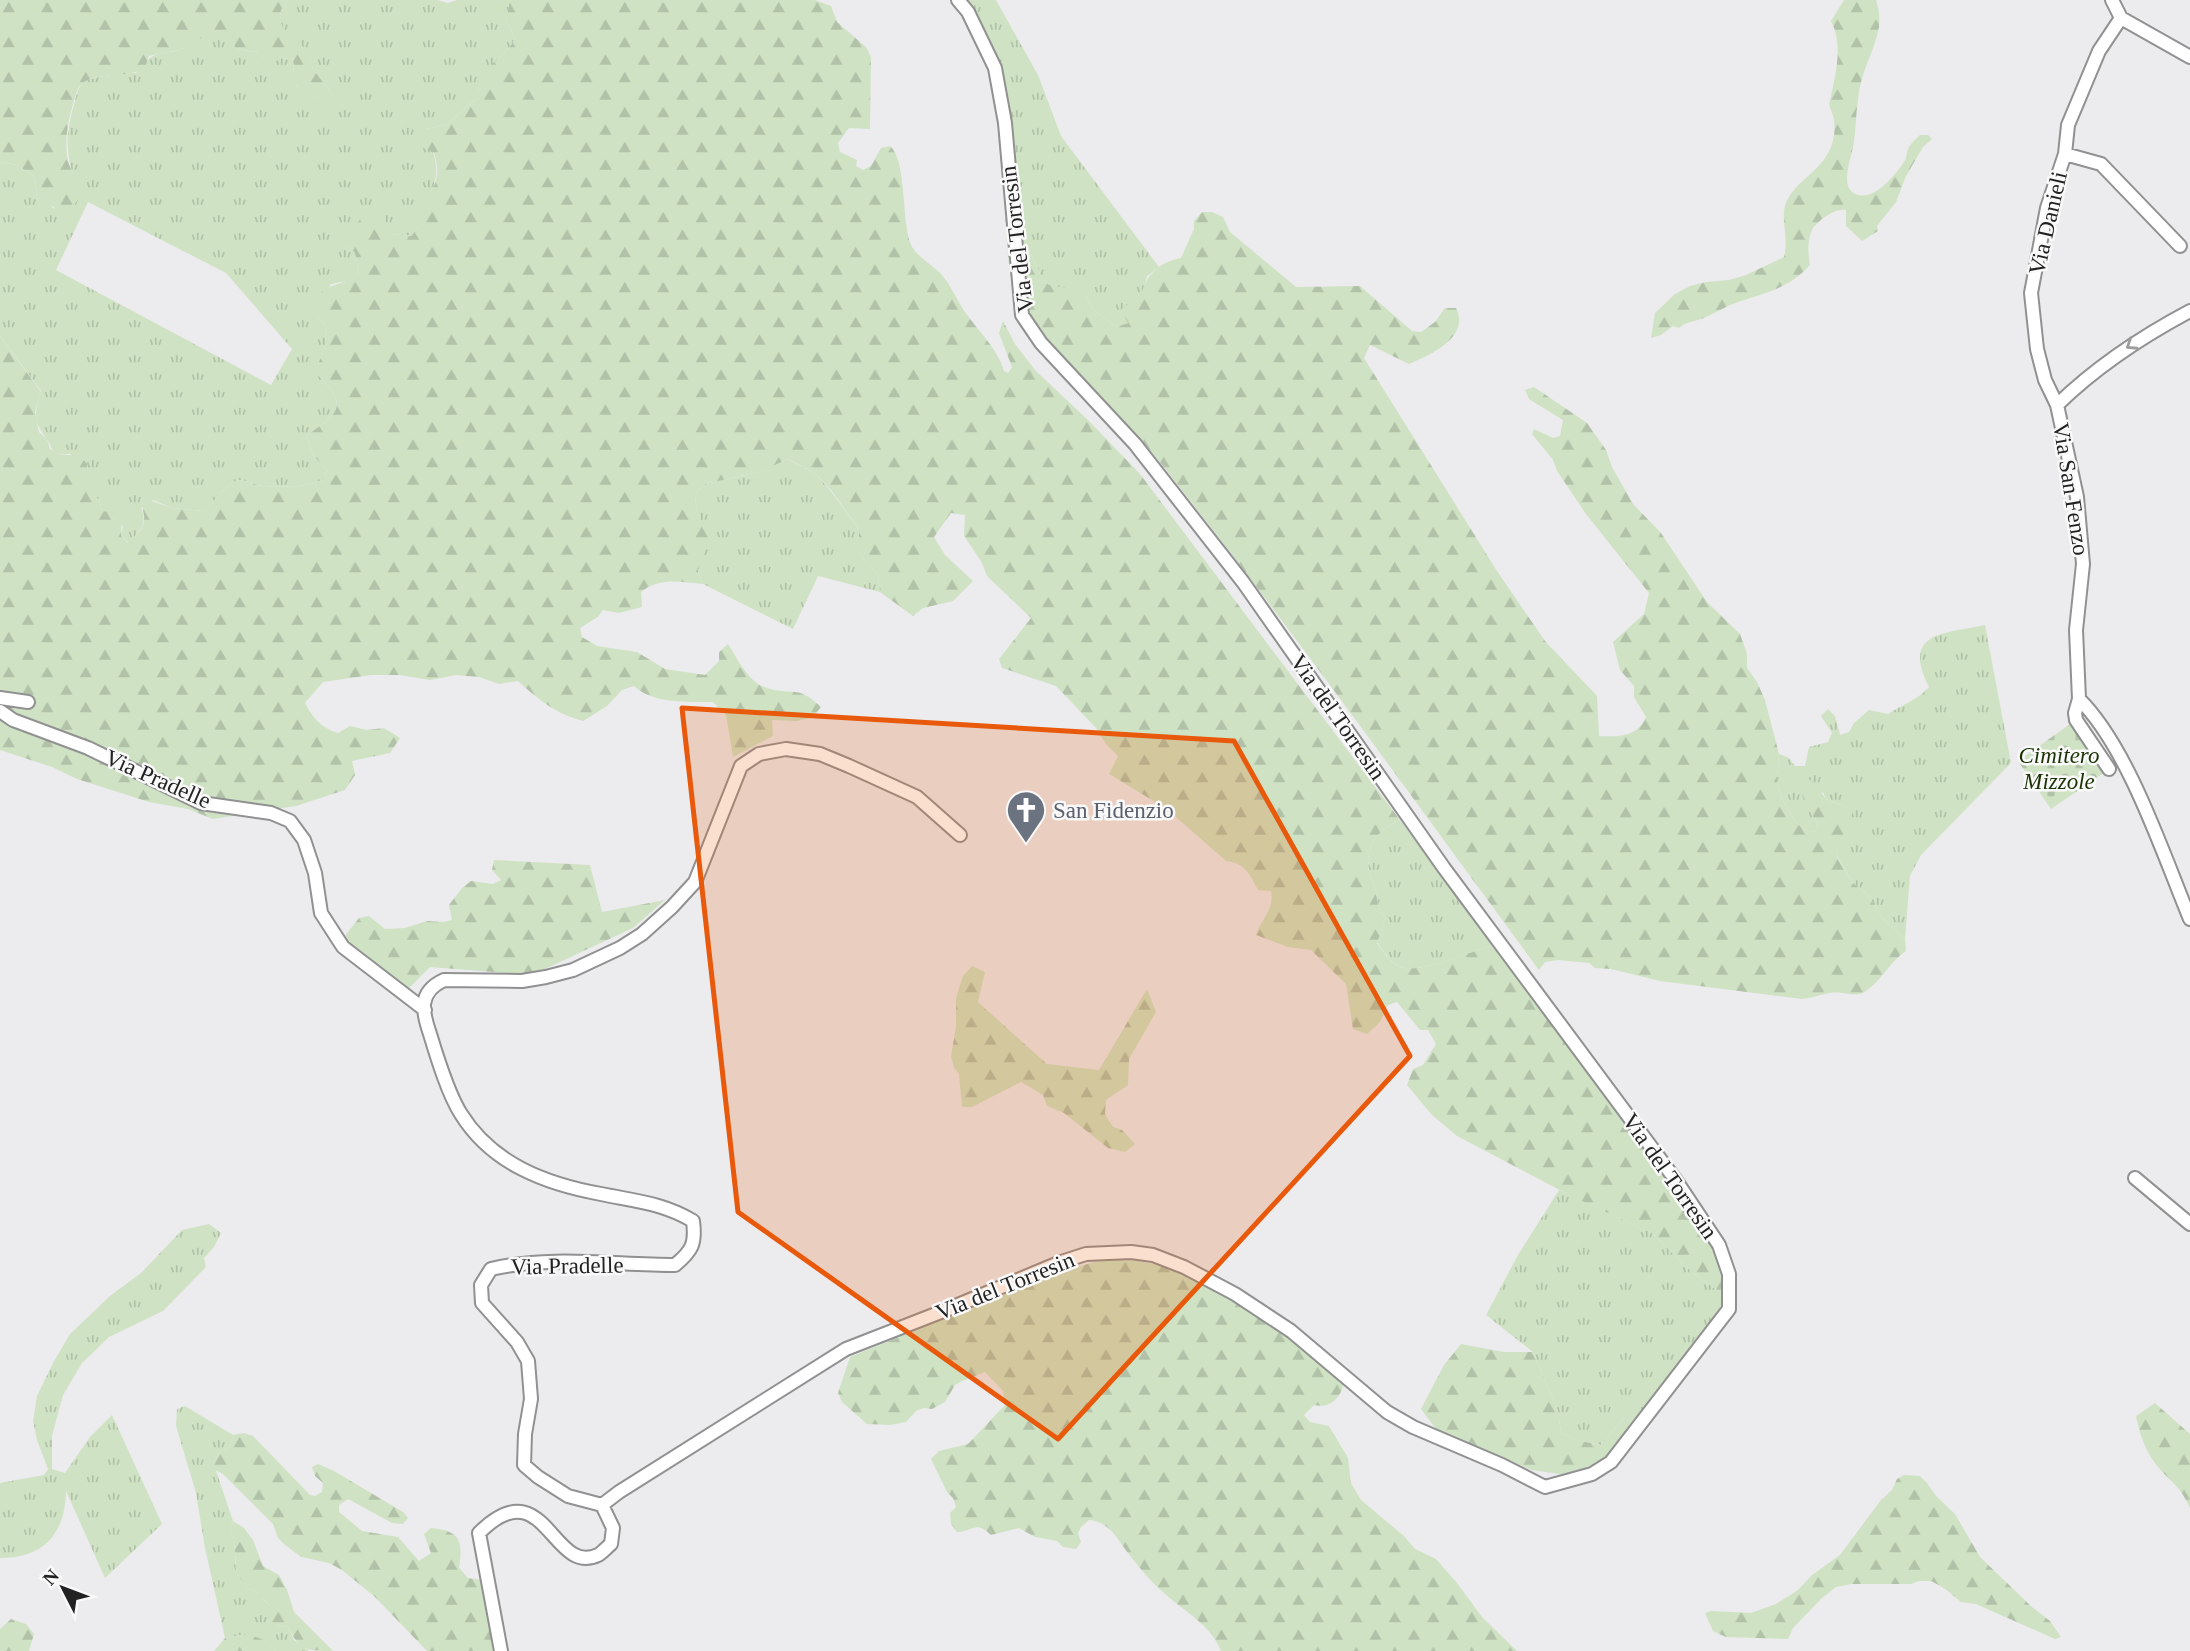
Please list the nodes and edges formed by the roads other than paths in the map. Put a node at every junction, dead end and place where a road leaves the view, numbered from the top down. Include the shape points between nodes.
1 (958, 0) edge
2 (2112, 0) edge
3 (2121, 18) junction
4 (2190, 57) edge
5 (2065, 154) junction
6 (2180, 246) dead end
7 (2031, 293) joint
8 (2190, 310) edge
9 (2057, 405) junction
10 (0, 698) edge
11 (2079, 698) junction
12 (28, 702) dead end
13 (0, 712) edge
14 (2109, 769) dead end
15 (960, 835) dead end
16 (2190, 919) edge
17 (425, 1010) junction
18 (2135, 1178) dead end
19 (2190, 1223) edge
20 (602, 1505) junction
21 (501, 1651) edge

1 - 20 street, Via del Torresin via 996,68 1022,316 1041,343 1135,444 1243,582 1444,869 1675,1180 1719,1245 1729,1274 1729,1309 1611,1462 1592,1474 1545,1487 1387,1412 1291,1331 1205,1277 1142,1253 1086,1254 846,1349
2 - 3 street
3 - 4 street
3 - 5 street, Via Danieli via 2082,89 2068,125
5 - 6 street, Via Danieli via 2101,164
5 - 7 street, Via Danieli via 2048,208
7 - 9 street, Via San Fenzo via 2037,349
8 -> 9 street, Via San Fenzo via 2130,345
9 - 11 street, Via San Fenzo via 2077,497 2083,564 2076,631
10 - 12 street
11 - 14 street, Via San Fenzo via 2076,720
11 - 16 street via 2095,715 2133,784
13 - 17 street, Via Pradelle via 100,753 201,803 271,813 289,821 304,840 321,913 343,947
15 - 17 street via 917,797 820,754 786,749 759,754 741,766 695,882 642,934 573,970 546,977 443,980 428,991 423,1000
17 - 20 street, Via Pradelle via 428,1030 460,1113 506,1162 572,1189 673,1209 693,1221 696,1239 675,1265 519,1262 491,1269 481,1285 482,1303 517,1342 527,1361 531,1399 524,1465 568,1496
18 - 19 street
20 - 21 street via 613,1528 611,1544 598,1555 569,1552 539,1520 521,1511 505,1512 479,1534

